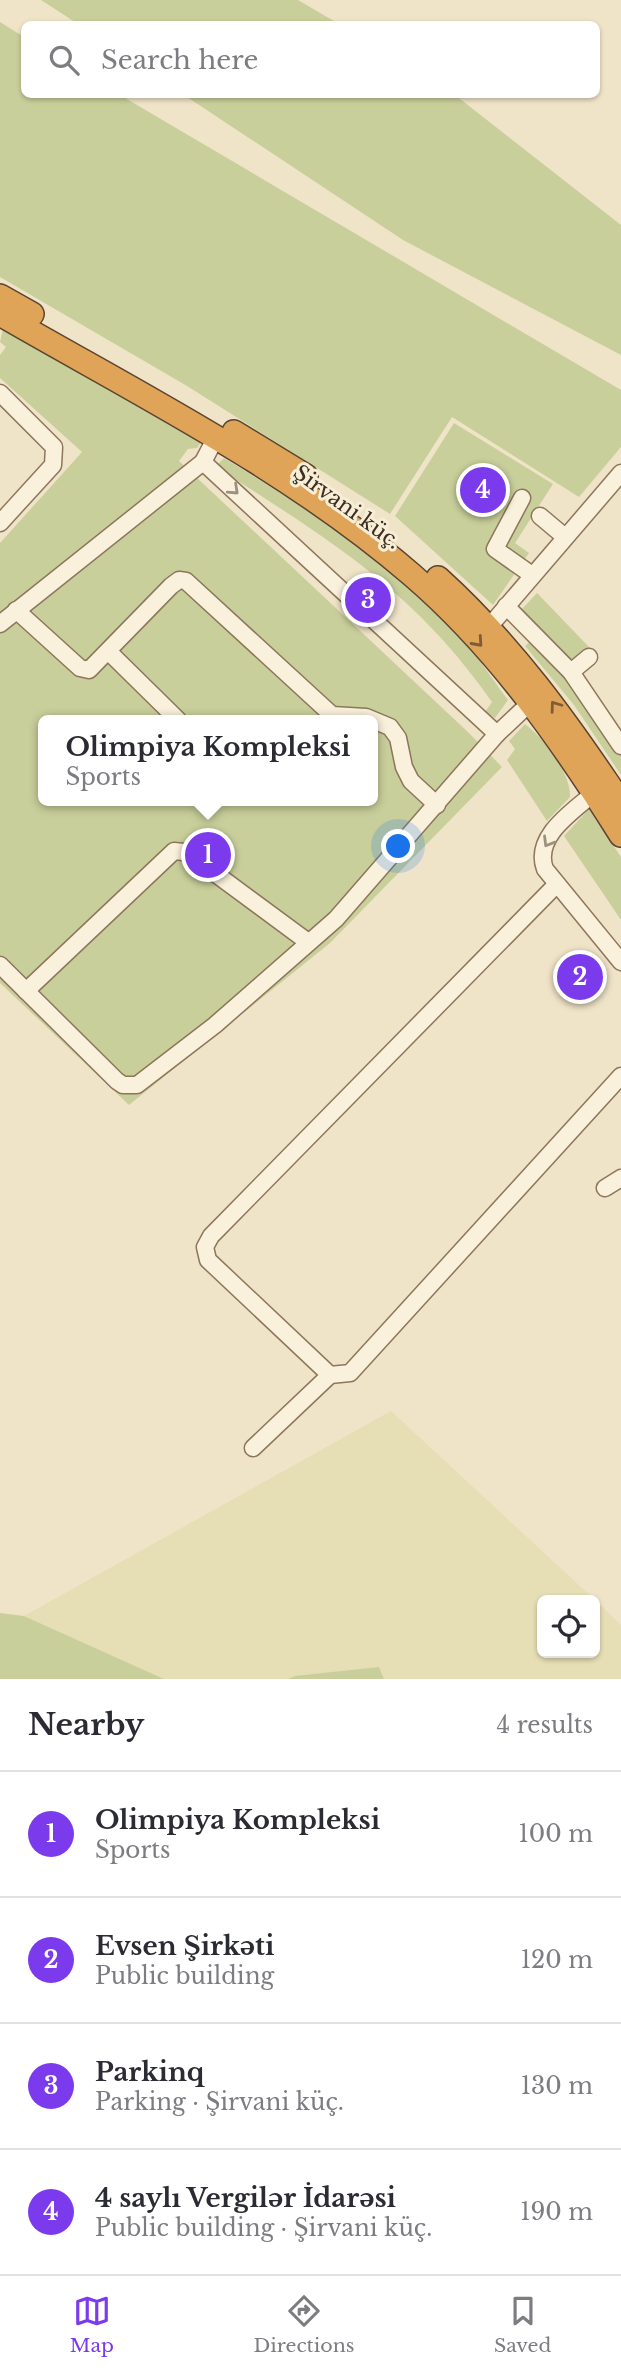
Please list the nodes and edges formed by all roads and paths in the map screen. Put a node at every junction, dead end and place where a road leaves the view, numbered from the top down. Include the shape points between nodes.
1 (1, 313) edge
2 (0, 393) edge
3 (215, 439) junction
4 (203, 462) junction
5 (621, 473) edge
6 (522, 498) dead end
7 (540, 516) dead end
8 (0, 523) edge
9 (565, 537) junction
10 (532, 575) junction
11 (506, 606) junction
12 (16, 610) junction
13 (0, 624) edge
14 (488, 628) junction
15 (109, 652) junction
16 (589, 657) dead end
17 (571, 672) junction
18 (531, 702) junction
19 (173, 715) edge
20 (332, 715) edge
21 (378, 720) edge
22 (498, 734) junction
23 (618, 734) edge
24 (594, 793) junction
25 (621, 803) edge
26 (437, 804) junction
27 (621, 835) edge
28 (557, 884) junction
29 (308, 942) junction
30 (621, 962) edge
31 (0, 965) edge
32 (26, 991) junction
33 (621, 1076) edge
34 (621, 1178) edge
35 (605, 1188) dead end
36 (330, 1375) junction
37 (253, 1448) dead end

1 - 3 highway
1 - 14 highway, Şirvani küç. via 274,455 334,494 424,565
2 - 8 street via 54,447 55,454 52,465
3 - 4 street
3 -> 18 highway via 324,505 390,556 444,604
4 - 12 street
4 -> 22 street
5 - 9 street
6 - 10 street via 495,549
7 - 9 street
9 - 10 street
10 - 11 street
11 - 14 street
11 - 17 street
12 - 13 street
12 - 15 street via 80,668 89,670
25 -> 14 highway, Şirvani küç. via 542,690
15 - 19 street
15 - 20 street via 171,586 187,581
16 - 17 street
17 - 23 street
18 - 22 street
18 - 24 highway
21 - 26 street via 398,738 411,781
22 - 26 street
24 - 27 highway
24 -> 28 street via 544,842 541,857
26 - 29 street via 336,919
28 - 30 street
28 - 36 street via 205,1247 208,1260
29 - 32 street via 197,860 174,851
29 - 32 street via 215,1025 148,1079 130,1086 117,1081
31 - 32 street
33 - 36 street via 351,1373
34 - 35 street
36 - 37 street

